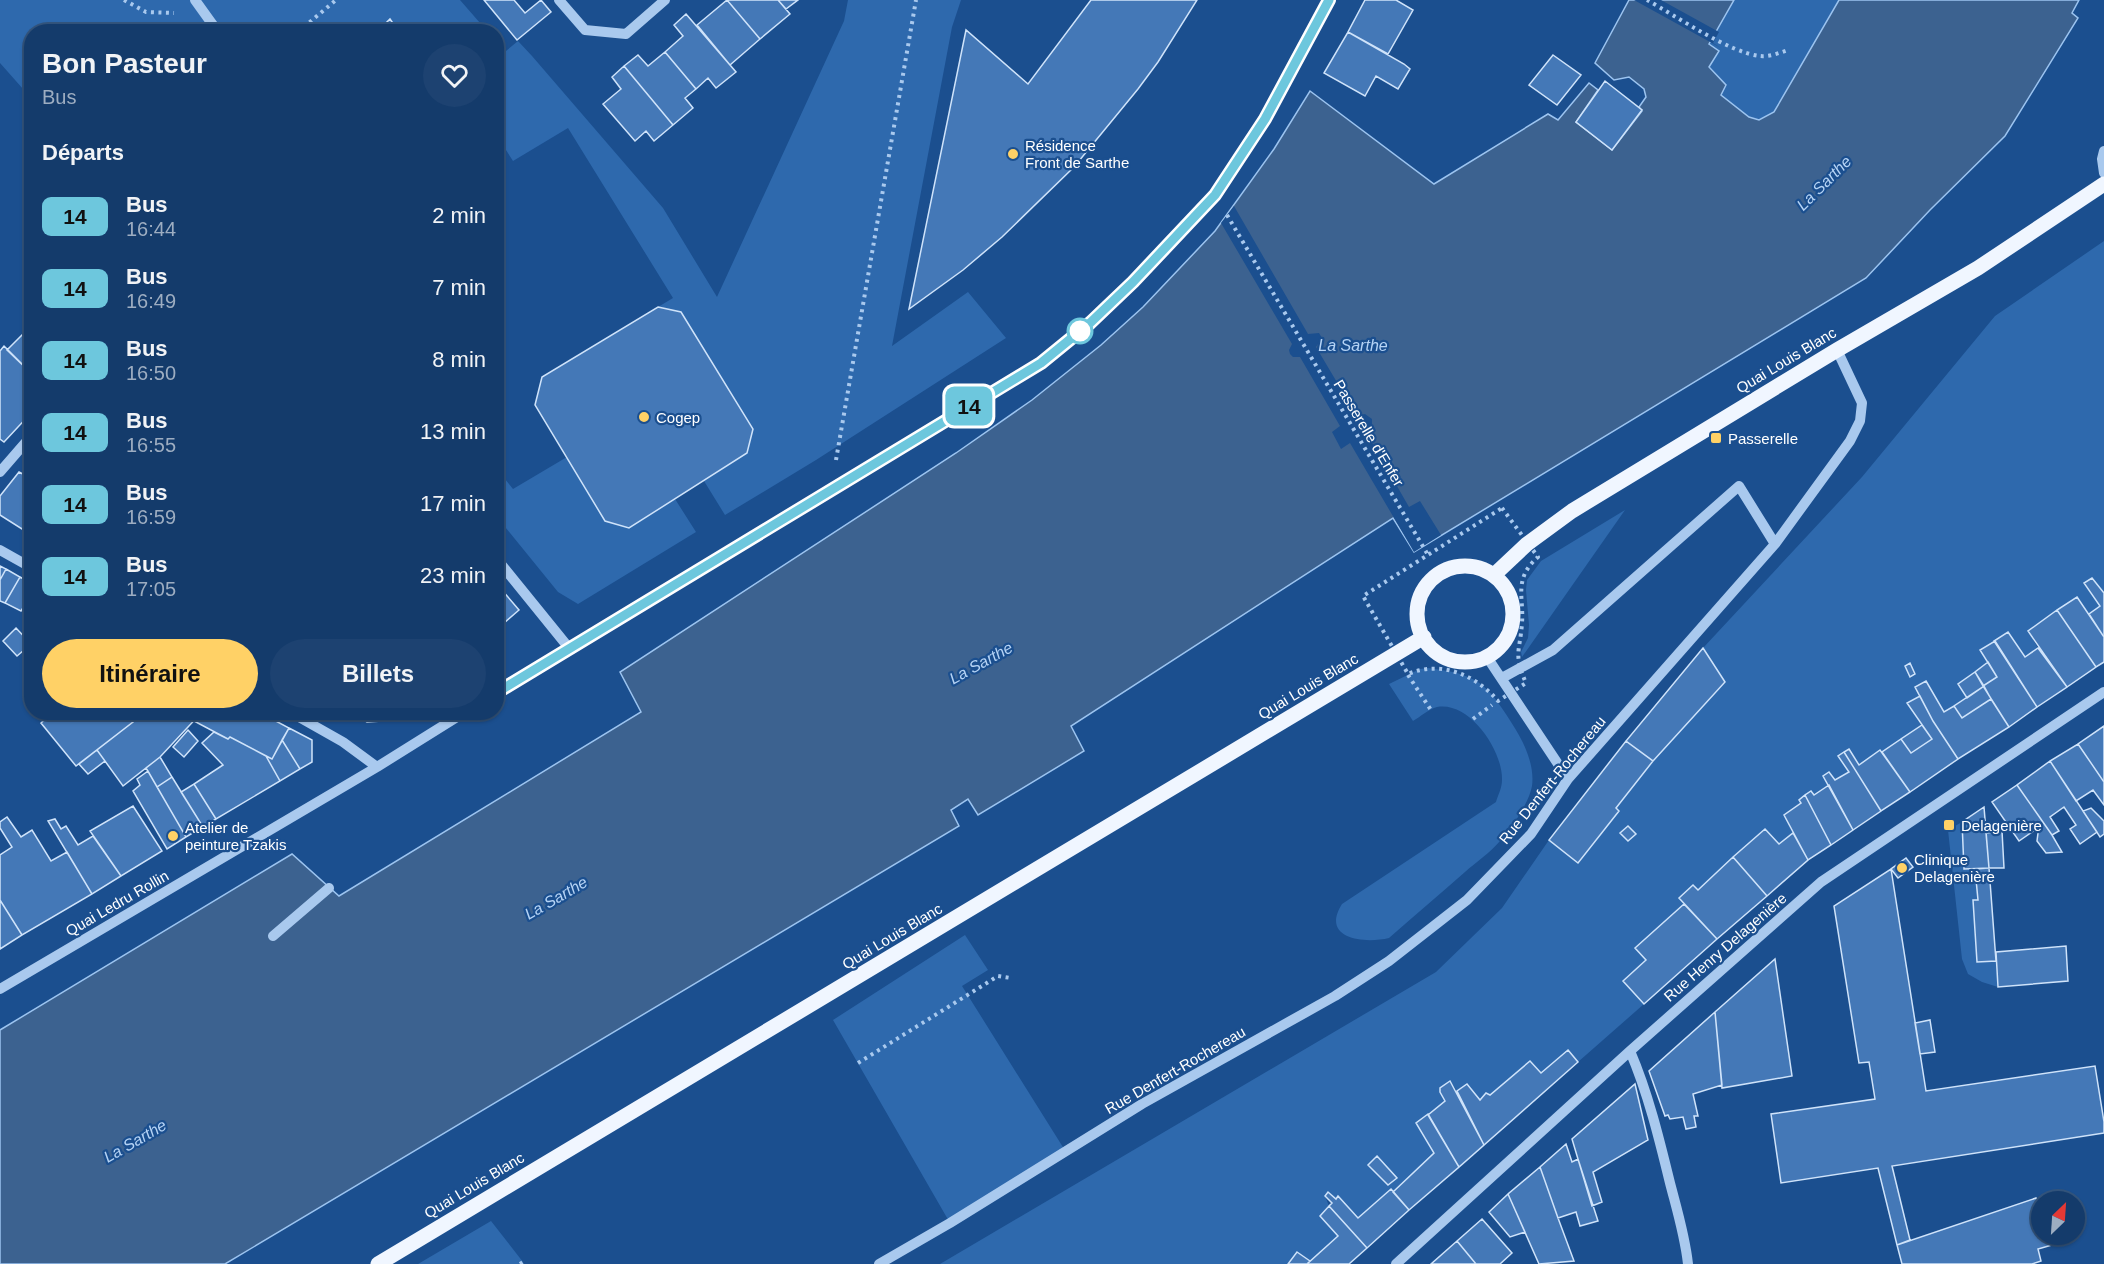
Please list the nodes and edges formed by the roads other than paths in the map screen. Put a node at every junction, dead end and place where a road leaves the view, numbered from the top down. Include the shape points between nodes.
1 (559, 0) edge
2 (665, 0) edge
3 (1329, 0) edge
4 (197, 4) edge
5 (212, 24) edge
6 (2104, 151) edge
7 (2104, 173) edge
8 (2104, 184) edge
9 (1837, 350) junction
10 (24, 444) edge
11 (0, 472) edge
12 (1775, 544) junction
13 (0, 550) edge
14 (24, 564) edge
15 (504, 568) edge
16 (1494, 575) junction
17 (1424, 637) junction
18 (569, 648) junction
19 (1487, 657) junction
20 (1502, 678) junction
21 (504, 688) edge
22 (2104, 692) edge
23 (304, 720) edge
24 (452, 720) edge
25 (377, 767) junction
26 (1568, 779) junction
27 (329, 888) dead end
28 (273, 936) dead end
29 (0, 989) edge
30 (1630, 1051) junction
31 (378, 1264) edge
32 (879, 1264) edge
33 (1396, 1264) edge
34 (1688, 1264) edge

1 - 2 street via 585,30 626,34
3 - 18 street via 1265,119 1215,195 1090,323 1041,363
4 - 5 street
6 - 7 street
8 - 9 main road, Quai Louis Blanc via 1978,268
9 - 12 street, Rue Denfert-Rochereau via 1862,403 1860,421 1843,451
9 - 16 main road, Quai Louis Blanc via 1572,511 1527,544
10 - 11 street
12 - 20 street via 1739,486 1553,650
12 - 26 street, Rue Denfert-Rochereau
13 - 14 street
15 - 18 street
16 - 17 main road via 1467,567 1454,568 1432,580 1418,613
16 - 19 main road via 1508,592 1513,617 1506,640
17 - 19 main road via 1444,658 1473,662
17 - 31 main road, Quai Louis Blanc
18 - 21 street
19 - 20 street
20 - 26 street
22 - 30 street, Rue Henry Delagenière via 1821,882
23 - 25 street
24 - 25 street, Quai Ledru Rollin
25 - 29 street, Quai Ledru Rollin
26 - 32 street, Rue Denfert-Rochereau via 1530,834 1467,900 1389,961 1335,996 1142,1104
27 - 28 street
30 - 33 street, Rue Henry Delagenière
30 - 34 street via 1658,1135

